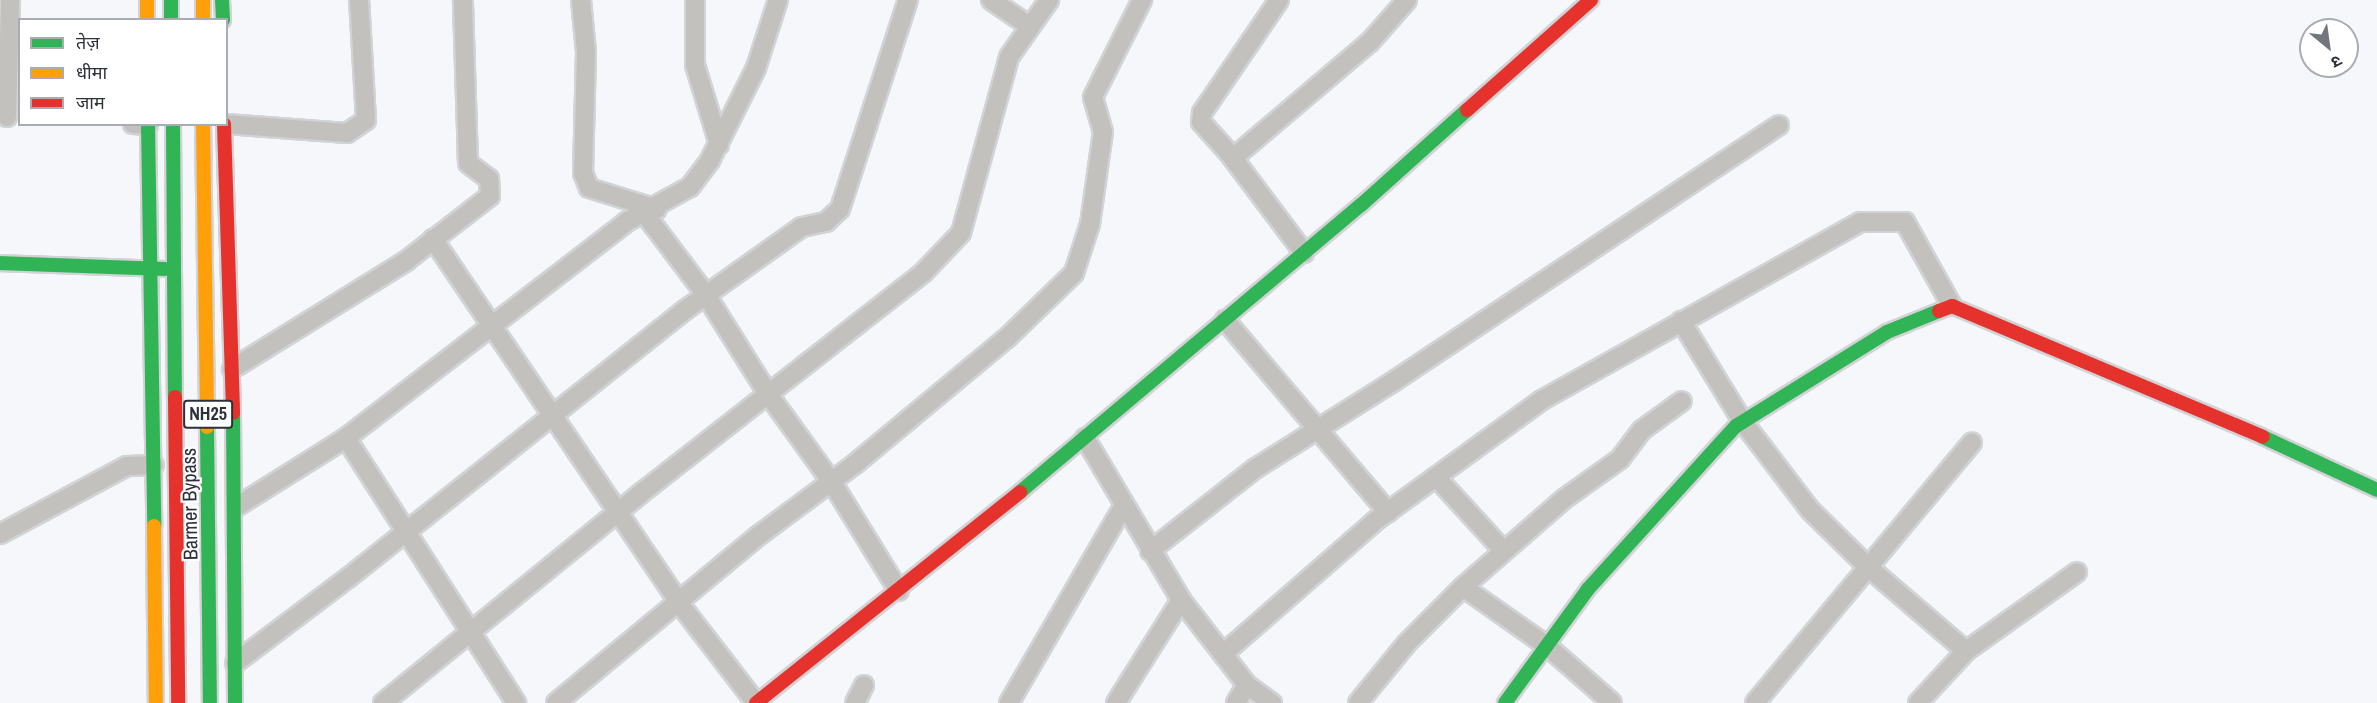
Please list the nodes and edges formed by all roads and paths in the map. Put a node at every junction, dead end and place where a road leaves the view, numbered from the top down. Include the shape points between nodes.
1 (10, 0) edge
2 (147, 0) edge
3 (171, 0) edge
4 (203, 0) edge
5 (222, 0) edge
6 (359, 0) edge
7 (463, 0) edge
8 (581, 0) edge
9 (695, 0) edge
10 (778, 0) edge
11 (908, 0) edge
12 (992, 0) edge
13 (1049, 0) edge
14 (1142, 0) edge
15 (1279, 0) edge
16 (1407, 0) edge
17 (1591, 0) edge
18 (147, 18) edge
19 (171, 18) edge
20 (203, 18) edge
21 (222, 18) edge
22 (1028, 25) junction
23 (9, 118) edge
24 (228, 124) edge
25 (1779, 125) dead end
26 (148, 126) edge
27 (173, 126) edge
28 (203, 126) edge
29 (225, 126) edge
30 (719, 144) junction
31 (1233, 158) junction
32 (651, 211) junction
33 (433, 239) junction
34 (1304, 253) junction
35 (0, 263) edge
36 (151, 269) junction
37 (176, 269) junction
38 (706, 295) junction
39 (1952, 306) junction
40 (1225, 320) junction
41 (1681, 321) junction
42 (492, 325) junction
43 (232, 369) junction
44 (768, 394) junction
45 (1682, 401) dead end
46 (554, 414) junction
47 (1743, 422) junction
48 (1320, 428) junction
49 (346, 438) junction
50 (1085, 438) junction
51 (1972, 442) dead end
52 (154, 465) junction
53 (1436, 477) junction
54 (831, 481) junction
55 (2377, 490) edge
56 (236, 507) junction
57 (1123, 507) junction
58 (620, 511) junction
59 (1388, 512) junction
60 (408, 530) junction
61 (0, 534) edge
62 (1503, 550) junction
63 (1150, 551) junction
64 (1868, 567) junction
65 (2076, 572) dead end
66 (1463, 587) junction
67 (899, 591) junction
68 (1181, 600) junction
69 (679, 603) junction
70 (471, 633) junction
71 (1547, 646) junction
72 (1966, 651) junction
73 (1223, 654) junction
74 (235, 663) junction
75 (1247, 685) junction
76 (864, 686) dead end
77 (156, 703) edge
78 (178, 703) edge
79 (210, 703) edge
80 (235, 703) edge
81 (383, 703) edge
82 (516, 703) edge
83 (556, 703) edge
84 (756, 703) edge
85 (855, 703) edge
86 (1009, 703) edge
87 (1116, 703) edge
88 (1236, 703) edge
89 (1272, 703) edge
90 (1359, 703) edge
91 (1505, 703) edge
92 (1612, 703) edge
93 (1755, 703) edge
94 (1918, 703) edge

1 - 23 street
2 - 18 main road
3 - 19 main road
4 - 20 main road
5 - 21 main road
6 - 24 street via 366,120 347,133
7 - 33 street via 468,163 489,179 490,196
8 - 32 street via 586,52 583,173 589,188
9 - 30 street via 695,65
10 - 30 street via 756,68
11 - 38 street via 840,209 826,222 802,227
12 - 22 street
13 - 22 street
14 - 54 street via 1093,97 1103,132 1090,224 1079,266 1007,338
15 - 31 street via 1202,113 1201,122
16 - 31 street via 1370,42
17 - 34 main road
22 - 44 street via 1009,57 961,233 923,273
25 - 48 street
26 - 36 main road
27 - 37 main road, Barmer Bypass / NH25
28 - 79 main road, Barmer Bypass / NH25
29 - 43 main road
30 - 32 street via 690,187
31 - 34 street
32 - 38 street
32 - 42 street via 626,222
33 - 42 street
33 - 43 street via 406,261
34 - 40 main road
35 - 36 main road
36 - 37 main road
36 - 52 main road
37 - 78 main road, Barmer Bypass / NH25
38 - 44 street
38 - 46 street
39 - 41 street via 1905,222 1885,219 1860,222
39 - 47 main road via 1887,332
39 - 55 main road via 2336,468
40 - 48 street
40 - 50 main road
41 - 47 street
41 - 53 street via 1542,400
42 - 46 street
42 - 49 street
43 - 56 main road
44 - 54 street
44 - 58 street
45 - 62 street via 1642,430 1620,459
46 - 58 street
46 - 60 street
47 - 64 street via 1810,510
47 - 71 main road via 1588,589
48 - 59 street
48 - 63 street via 1256,468
49 - 56 street
49 - 60 street
50 - 57 street
50 - 67 main road
51 - 64 street
52 - 61 street via 127,466
52 - 77 main road
53 - 59 street
53 - 62 street
54 - 67 street
54 - 69 street
56 - 74 main road
57 - 63 street
57 - 86 street
58 - 69 street
58 - 70 street
59 - 73 street
60 - 70 street
60 - 74 street
62 - 66 street
63 - 68 street
64 - 72 street
64 - 93 street
65 - 72 street
66 - 71 street
66 - 90 street via 1407,643
67 - 84 main road
68 - 73 street
68 - 87 street
69 - 83 street
69 - 84 street
70 - 81 street
70 - 82 street
71 - 91 main road
71 - 92 street
72 - 94 street
73 - 75 street
74 - 80 main road
75 - 88 street
75 - 89 street
76 - 85 street

